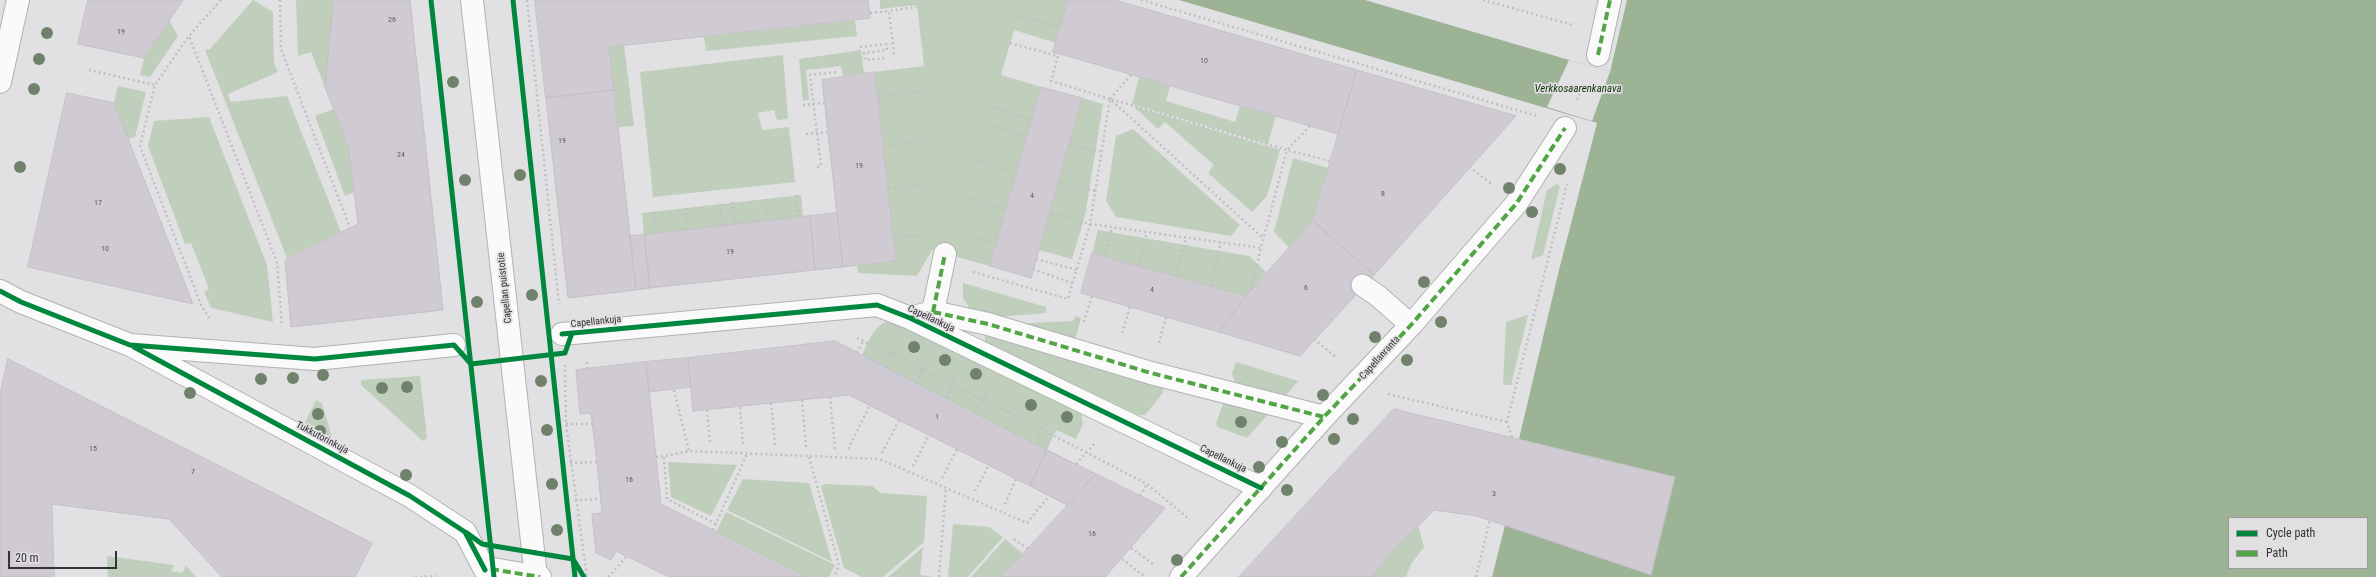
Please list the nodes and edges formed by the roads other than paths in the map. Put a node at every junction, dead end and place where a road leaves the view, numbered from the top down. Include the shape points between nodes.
1 (18, 0) edge
2 (472, 0) edge
3 (1610, 0) edge
4 (1598, 55) road end
5 (0, 82) edge
6 (1562, 133) road end
7 (944, 258) road end
8 (1362, 286) dead end
9 (0, 291) edge
10 (933, 312) junction
11 (910, 318) junction
12 (1411, 325) junction
13 (562, 334) road end
14 (130, 345) junction
15 (454, 345) dead end
16 (1324, 417) junction
17 (1261, 488) junction
18 (537, 577) edge
19 (1181, 577) edge

1 - 5 street
2 - 18 street, Capellan puistotie
3 - 4 street
6 - 12 street, Capellanranta via 1516,204
7 - 10 street
8 - 12 lane via 1378,296
9 - 14 street, Tukkutorinkuja via 21,302
10 - 11 street
10 - 16 street via 988,324 1150,373
11 - 13 street, Capellankuja via 877,305
11 - 17 street, Capellankuja
12 - 16 street, Capellanranta
14 - 15 street, Tukkutorinkuja via 315,359
14 - 18 street, Tukkutorinkuja via 410,496 465,532 484,570 493,569
16 - 17 street, Capellanranta
17 - 19 street, Capellanranta

